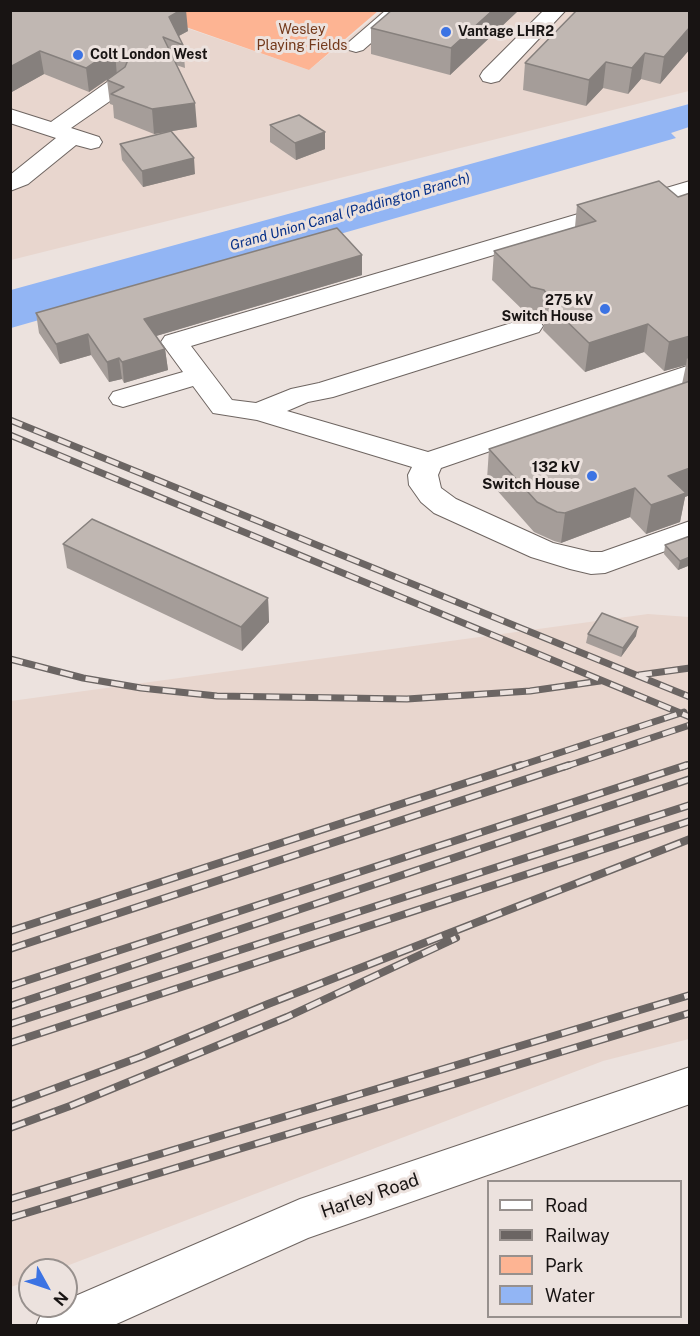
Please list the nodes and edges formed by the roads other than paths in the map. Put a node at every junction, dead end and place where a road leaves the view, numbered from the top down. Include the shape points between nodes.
1 (399, 10) edge
2 (556, 10) edge
3 (356, 46) dead end
4 (491, 76) dead end
5 (118, 85) edge
6 (10, 116) edge
7 (72, 136) junction
8 (10, 183) edge
9 (690, 188) edge
10 (530, 326) dead end
11 (690, 373) edge
12 (199, 376) junction
13 (123, 398) dead end
14 (259, 412) junction
15 (429, 462) junction
16 (690, 531) edge
17 (690, 1085) edge
18 (59, 1326) edge

1 - 3 street
2 - 4 street
5 - 7 street
6 - 7 street
7 - 8 street
9 - 12 street via 174,342
10 - 14 street via 301,395
11 - 15 street
12 - 13 street
12 - 14 street via 223,407
14 - 15 street
15 - 16 street via 424,484 446,506 542,550 570,558 605,562
17 - 18 street, Harley Road via 300,1220

